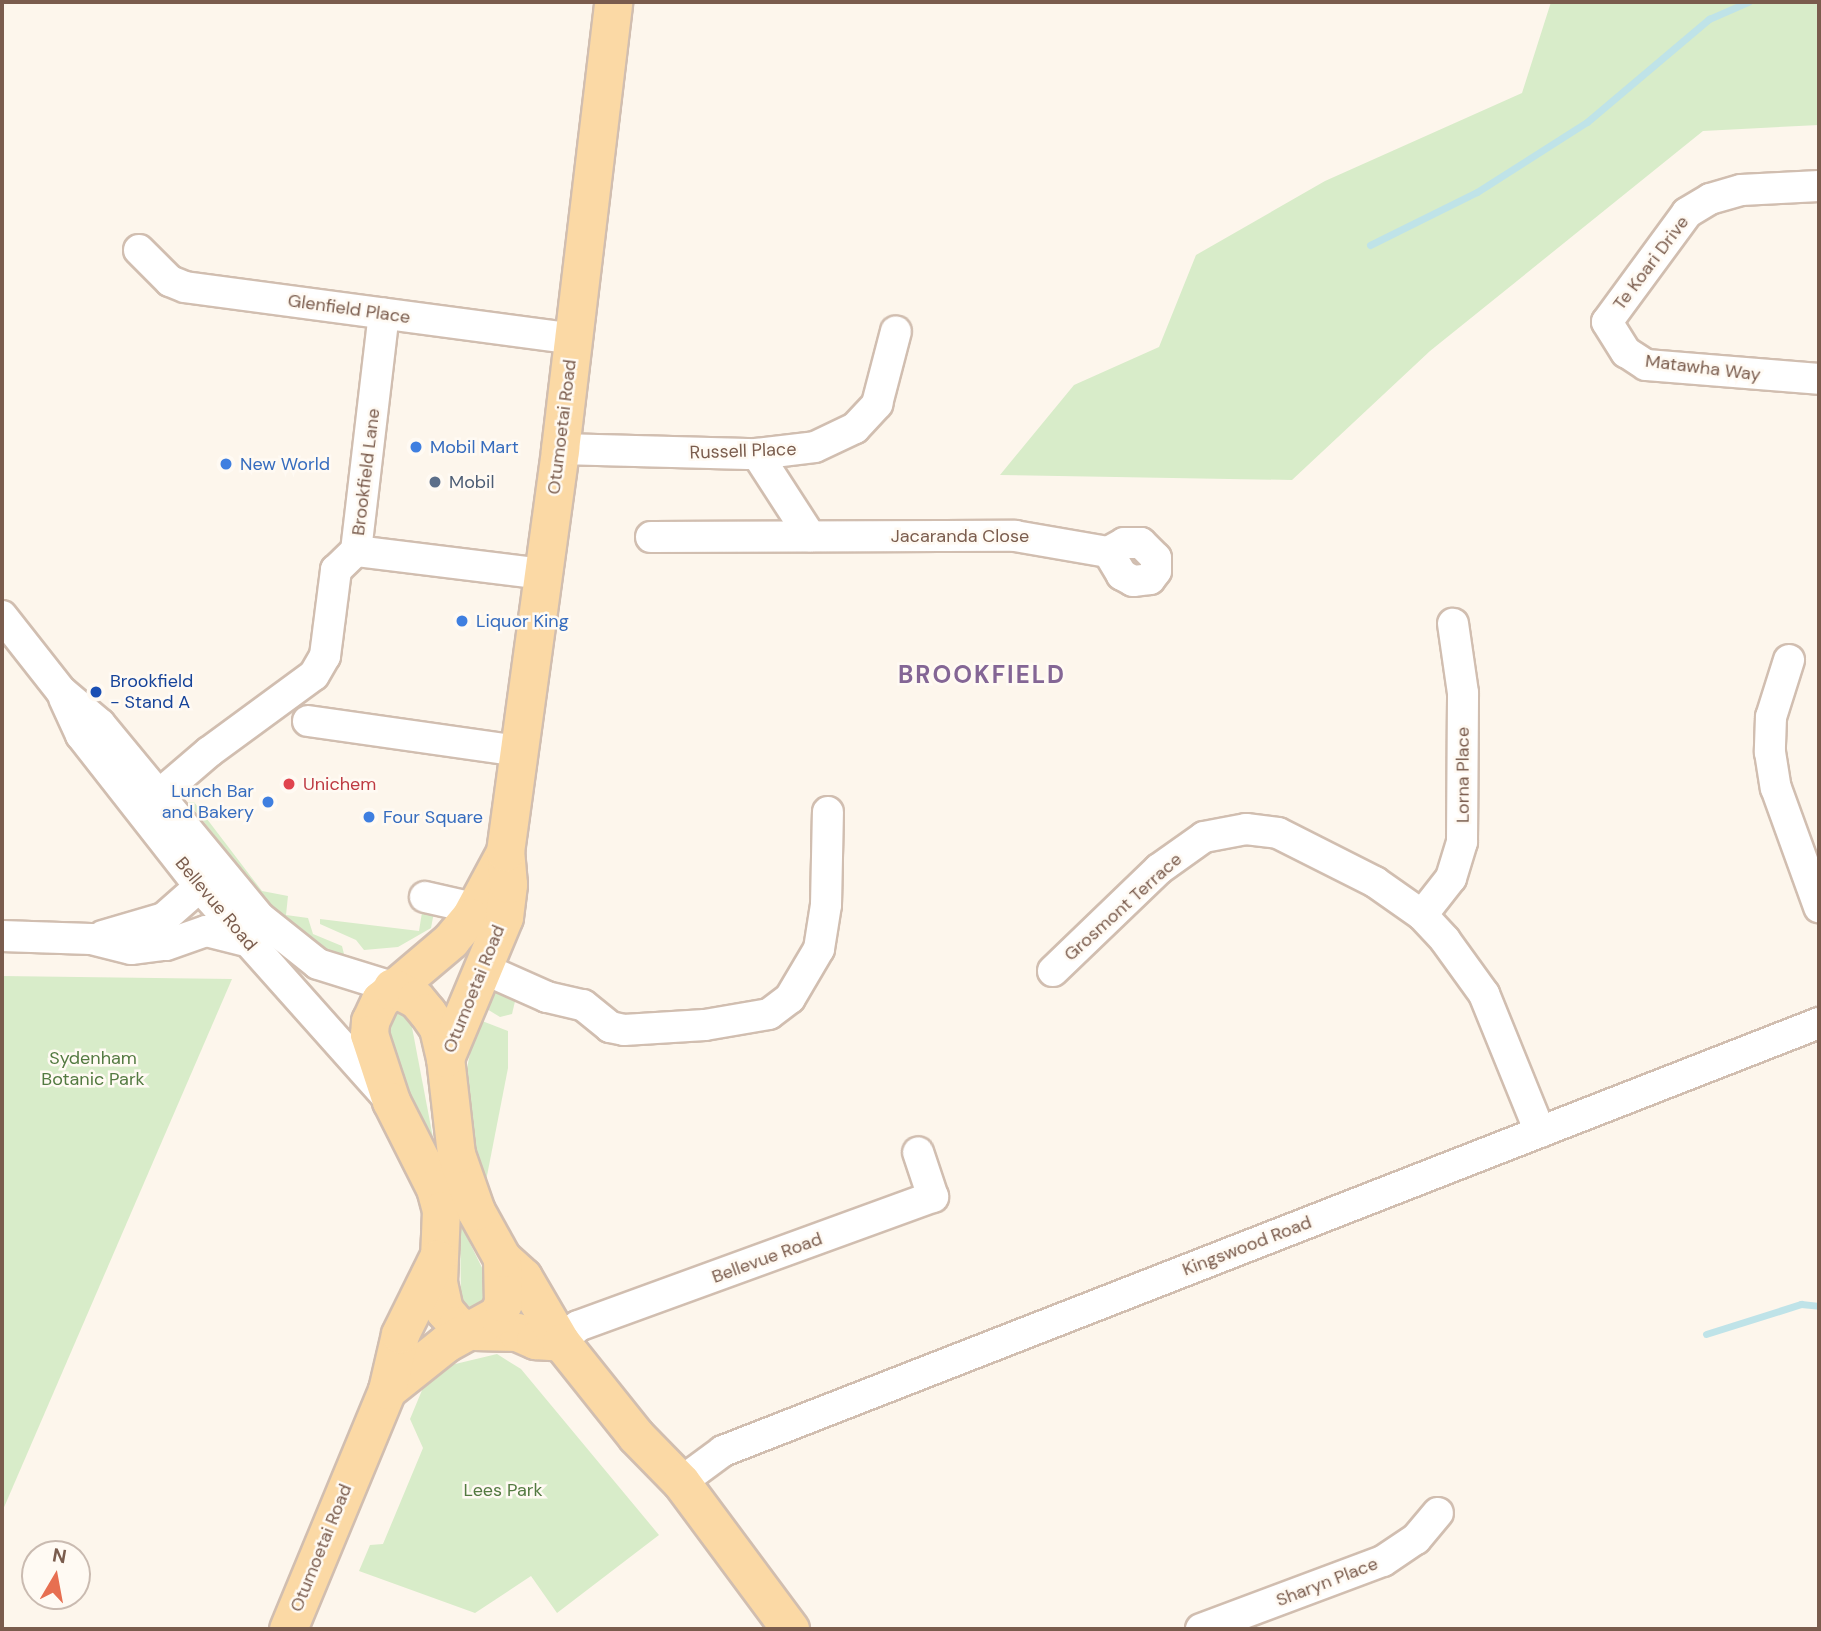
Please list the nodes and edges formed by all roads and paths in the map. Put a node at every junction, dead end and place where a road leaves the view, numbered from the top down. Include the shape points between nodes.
1 (613, 2) edge
2 (1819, 186) edge
3 (139, 250) dead end
4 (384, 314) junction
5 (1607, 321) joint
6 (896, 331) dead end
7 (573, 339) junction
8 (1819, 379) edge
9 (560, 449) junction
10 (757, 454) junction
11 (810, 536) junction
12 (651, 537) dead end
13 (356, 551) junction
14 (1108, 552) dead end
15 (544, 574) junction
16 (2, 617) edge
17 (1453, 624) dead end
18 (1789, 660) dead end
19 (61, 691) junction
20 (308, 721) dead end
21 (519, 751) junction
22 (160, 794) junction
23 (828, 812) dead end
24 (505, 852) junction
25 (425, 897) dead end
26 (211, 900) junction
27 (1819, 907) edge
28 (474, 908) junction
29 (1422, 915) junction
30 (2, 936) edge
31 (91, 939) junction
32 (484, 969) junction
33 (1053, 971) dead end
34 (392, 987) junction
35 (1819, 1023) edge
36 (445, 1058) junction
37 (391, 1101) junction
38 (1540, 1132) junction
39 (918, 1152) dead end
40 (441, 1252) junction
41 (502, 1258) junction
42 (474, 1331) junction
43 (561, 1342) junction
44 (387, 1390) junction
45 (681, 1482) junction
46 (1438, 1513) dead end
47 (288, 1629) edge
48 (790, 1629) edge
49 (1201, 1629) edge

1 - 7 main road, Otumoetai Road
2 - 5 street, Te Koari Drive via 1741,190 1710,199 1687,213
3 - 4 street, Glenfield Place via 170,281 185,287
4 - 7 street, Glenfield Place
4 - 13 street, Brookfield Lane
5 - 8 street, Matawha Way via 1626,352 1646,365
6 - 10 street, Russell Place via 888,373 867,418 815,447
7 - 9 main road, Otumoetai Road
9 - 10 street, Russell Place
9 - 15 main road, Otumoetai Road
10 - 11 street
11 - 12 street, Jacaranda Close
11 - 14 street, Jacaranda Close via 1042,537
13 - 15 street
13 - 22 street, Brookfield Lane via 336,570 325,656 314,675 202,743
15 - 21 main road, Otumoetai Road
16 - 19 street, Bellevue Road
17 - 29 street, Lorna Place via 1463,693 1462,842 1451,878
18 - 27 street via 1771,717 1770,752 1776,788
19 - 22 street, Bellevue Road via 100,724
19 - 26 street, Bellevue Road via 81,735
20 - 21 street
21 - 24 main road, Otumoetai Road
22 - 26 street, Bellevue Road
23 - 32 street via 826,905 819,949 790,998 769,1014 705,1025 624,1030 610,1027 583,1005 547,997
24 - 28 main road, Otumoetai Road
24 - 32 main road, Otumoetai Road via 504,917
25 - 28 street
26 - 31 street
26 - 31 street via 166,944 131,949
26 - 34 street, Bellevue Road via 279,936 318,964
26 - 37 street, Bellevue Road
28 - 34 main road, Otumoetai Road via 451,940
29 - 33 street, Grosmont Terrace via 1375,882 1300,842 1278,833 1225,831 1204,837 1159,869
29 - 38 street, Grosmont Terrace via 1484,994
30 - 31 street
32 - 36 main road, Otumoetai Road
34 - 36 main road, Bellevue Road via 416,999 427,1012 438,1028
34 - 37 main road, Otumoetai Road via 369,1021
35 - 38 street, Kingswood Road
36 - 41 main road, Otumoetai Road via 456,1154 476,1211
37 - 40 main road, Otumoetai Road via 435,1188 441,1210
38 - 45 street, Kingswood Road via 723,1451
39 - 43 street, Bellevue Road via 933,1197 578,1326
40 - 42 main road via 438,1282 444,1310 457,1325
40 - 44 main road, Otumoetai Road via 400,1334
41 - 42 main road, Otumoetai Road via 503,1303 497,1315
41 - 43 main road via 523,1278
42 - 43 main road via 509,1331
42 - 44 main road, Otumoetai Road via 446,1343
43 - 45 main road via 636,1436
44 - 47 main road, Otumoetai Road
45 - 48 main road
46 - 49 street, Sharyn Place via 1416,1539 1383,1561

